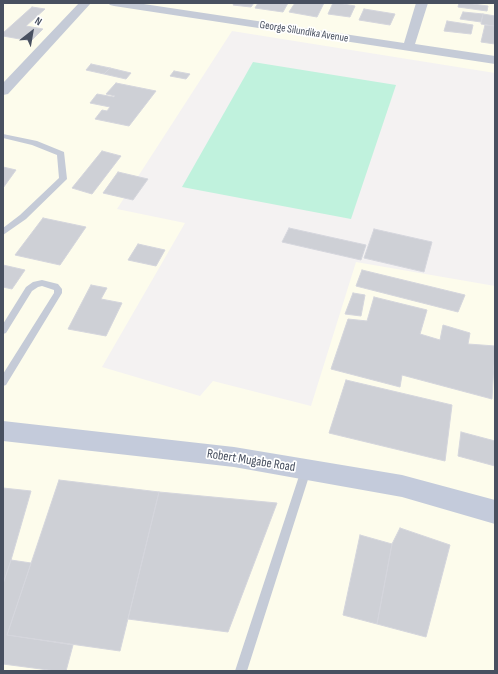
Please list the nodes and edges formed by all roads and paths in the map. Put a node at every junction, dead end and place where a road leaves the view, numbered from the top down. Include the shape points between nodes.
1 (85, 3) edge
2 (114, 3) edge
3 (422, 3) edge
4 (408, 48) junction
5 (495, 60) edge
6 (3, 91) edge
7 (3, 136) edge
8 (3, 232) edge
9 (3, 330) edge
10 (3, 382) edge
11 (3, 431) edge
12 (306, 470) junction
13 (495, 512) edge
14 (241, 671) edge

1 - 6 street
2 - 4 street, George Silundika Avenue
3 - 4 street
4 - 5 street, George Silundika Avenue
7 - 8 lane via 34,143 61,154 62,179 23,217
9 - 10 lane via 29,290 36,284 42,283 58,289 58,293
11 - 12 main road, Robert Mugabe Road via 234,457
12 - 13 main road, Robert Mugabe Road via 402,486
12 - 14 lane

